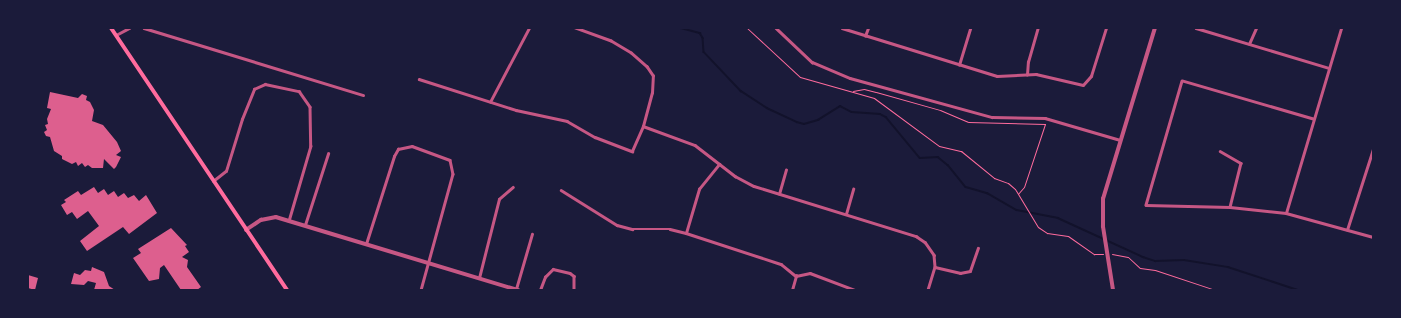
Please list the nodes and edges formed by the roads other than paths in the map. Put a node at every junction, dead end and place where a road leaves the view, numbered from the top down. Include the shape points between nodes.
1 (112, 28) edge
2 (129, 28) edge
3 (144, 28) edge
4 (529, 28) edge
5 (575, 28) edge
6 (776, 28) edge
7 (842, 28) edge
8 (868, 28) edge
9 (970, 28) edge
10 (1038, 28) edge
11 (1106, 28) edge
12 (1155, 28) edge
13 (1196, 28) edge
14 (1256, 28) edge
15 (1341, 28) edge
16 (116, 35) junction
17 (865, 36) junction
18 (1249, 44) junction
19 (959, 65) junction
20 (1329, 68) junction
21 (1027, 75) junction
22 (419, 79) dead end
23 (363, 95) dead end
24 (490, 102) junction
25 (1313, 119) junction
26 (644, 126) junction
27 (1120, 140) junction
28 (1373, 149) edge
29 (1220, 151) dead end
30 (328, 154) dead end
31 (719, 164) junction
32 (786, 170) dead end
33 (213, 181) junction
34 (513, 187) dead end
35 (853, 189) dead end
36 (561, 190) dead end
37 (778, 194) junction
38 (1230, 207) junction
39 (1286, 213) junction
40 (846, 214) junction
41 (289, 221) junction
42 (305, 225) junction
43 (246, 230) junction
44 (1347, 230) junction
45 (686, 233) junction
46 (532, 234) dead end
47 (1373, 237) edge
48 (366, 244) junction
49 (978, 248) dead end
50 (428, 263) junction
51 (935, 267) junction
52 (796, 276) junction
53 (479, 278) junction
54 (287, 290) edge
55 (421, 290) edge
56 (517, 290) edge
57 (540, 290) edge
58 (574, 290) edge
59 (792, 290) edge
60 (855, 290) edge
61 (928, 290) edge
62 (1113, 290) edge

1 - 16 main road
2 - 16 street
3 - 23 street
4 - 24 street
5 - 26 street via 611,41 647,67 654,83
6 - 27 street via 812,62 850,78 992,117 1045,118
7 - 17 street
8 - 17 street
9 - 19 street
10 - 21 street
11 - 21 street via 1091,76 1086,84 1078,85 1051,77
12 - 27 street
13 - 18 street
14 - 18 street
15 - 20 street
16 - 33 main road
17 - 19 street
18 - 20 street
19 - 21 street via 997,76
20 - 25 street
22 - 24 street
24 - 26 street via 567,121 595,138 632,151
25 - 38 street via 1182,81 1146,205
25 - 39 street
26 - 31 street via 695,145
27 - 62 street via 1103,198 1103,227
28 - 44 street
29 - 38 street via 1241,163
30 - 42 street
31 - 37 street via 754,186
31 - 45 street via 699,189
32 - 37 street
33 - 41 street via 226,171 254,89 265,84 299,91 310,107 311,146
33 - 43 main road
34 - 53 street via 499,199
35 - 40 street
36 - 45 street via 617,225 648,230 670,229
37 - 40 street
38 - 39 street
39 - 44 street
40 - 51 street via 907,232 925,242 934,256
41 - 42 street
41 - 43 street via 276,217 261,220
42 - 48 street
43 - 54 main road
44 - 47 street
45 - 52 street via 781,264
46 - 56 street
48 - 50 street
48 - 50 street via 398,149 412,146 440,154 450,160 454,174
49 - 51 street via 970,271 960,273
50 - 53 street
50 - 55 street
51 - 61 street
52 - 59 street
52 - 60 street via 810,273
53 - 56 street
57 - 58 street via 545,276 553,269 570,272 574,276

